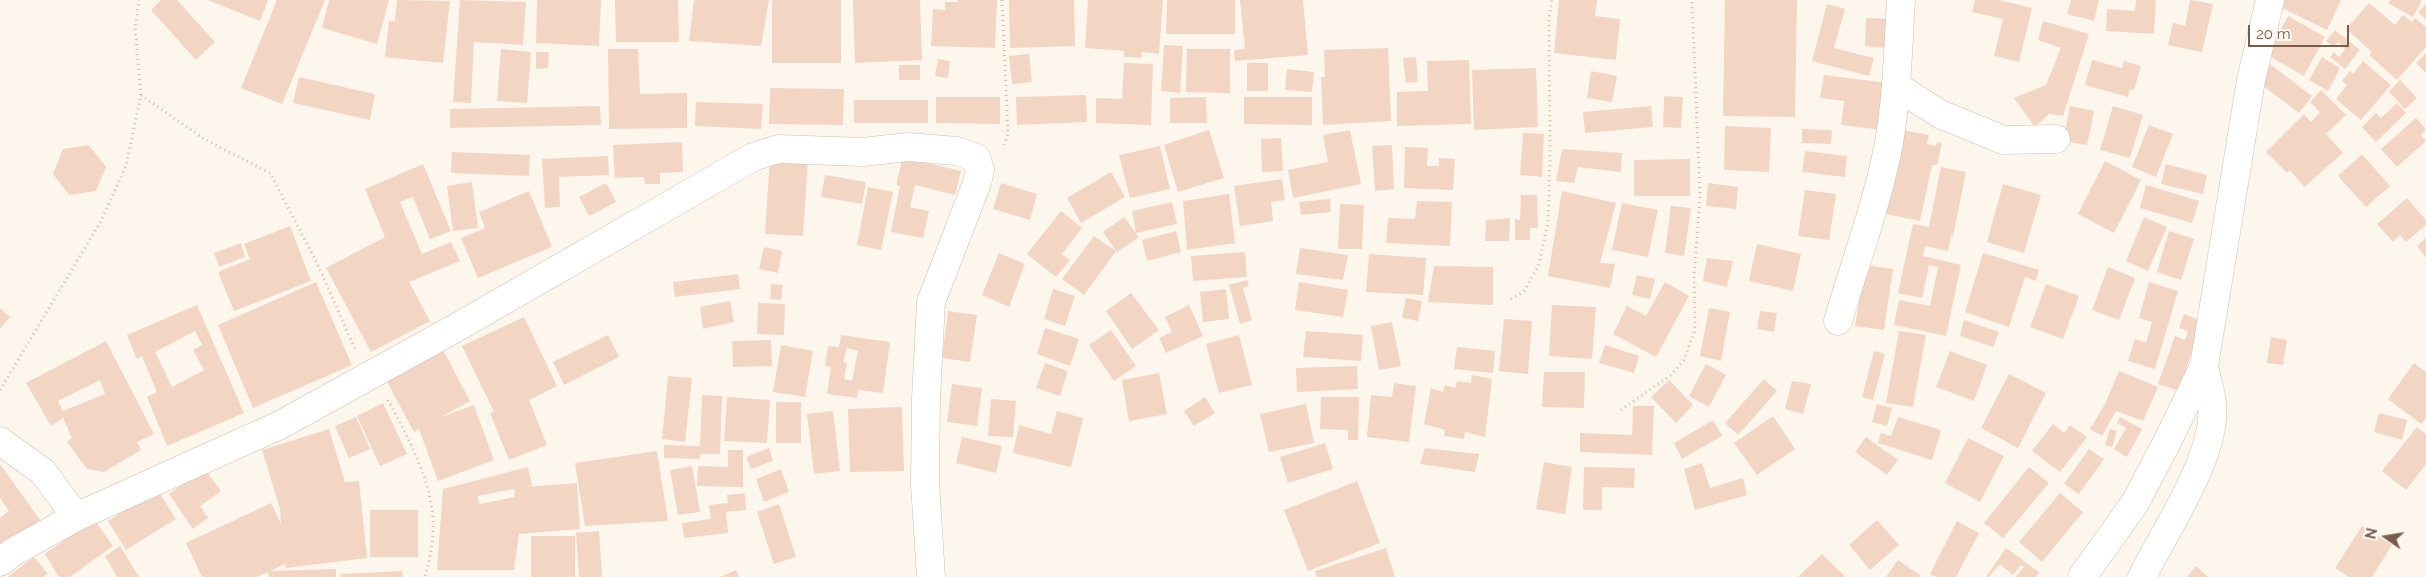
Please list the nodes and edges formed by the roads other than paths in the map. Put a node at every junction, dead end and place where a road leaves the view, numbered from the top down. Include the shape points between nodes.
1 (1901, 0) edge
2 (2270, 0) edge
3 (1896, 86) junction
4 (2056, 139) dead end
5 (1838, 320) dead end
6 (2204, 366) junction
7 (0, 441) edge
8 (76, 518) junction
9 (0, 562) edge
10 (932, 577) edge
11 (2082, 577) edge
12 (2142, 577) edge

1 - 3 street
2 - 6 street via 2250,80
3 - 4 street via 1940,114 2003,140
3 - 5 street via 1888,146 1876,198
6 - 11 street via 2135,503
6 - 12 street via 2212,405 2208,444
7 - 8 street via 43,472
8 - 9 street
8 - 10 street via 280,425 753,157 778,149 864,152 908,147 957,151 976,158 980,170 930,302 925,484

